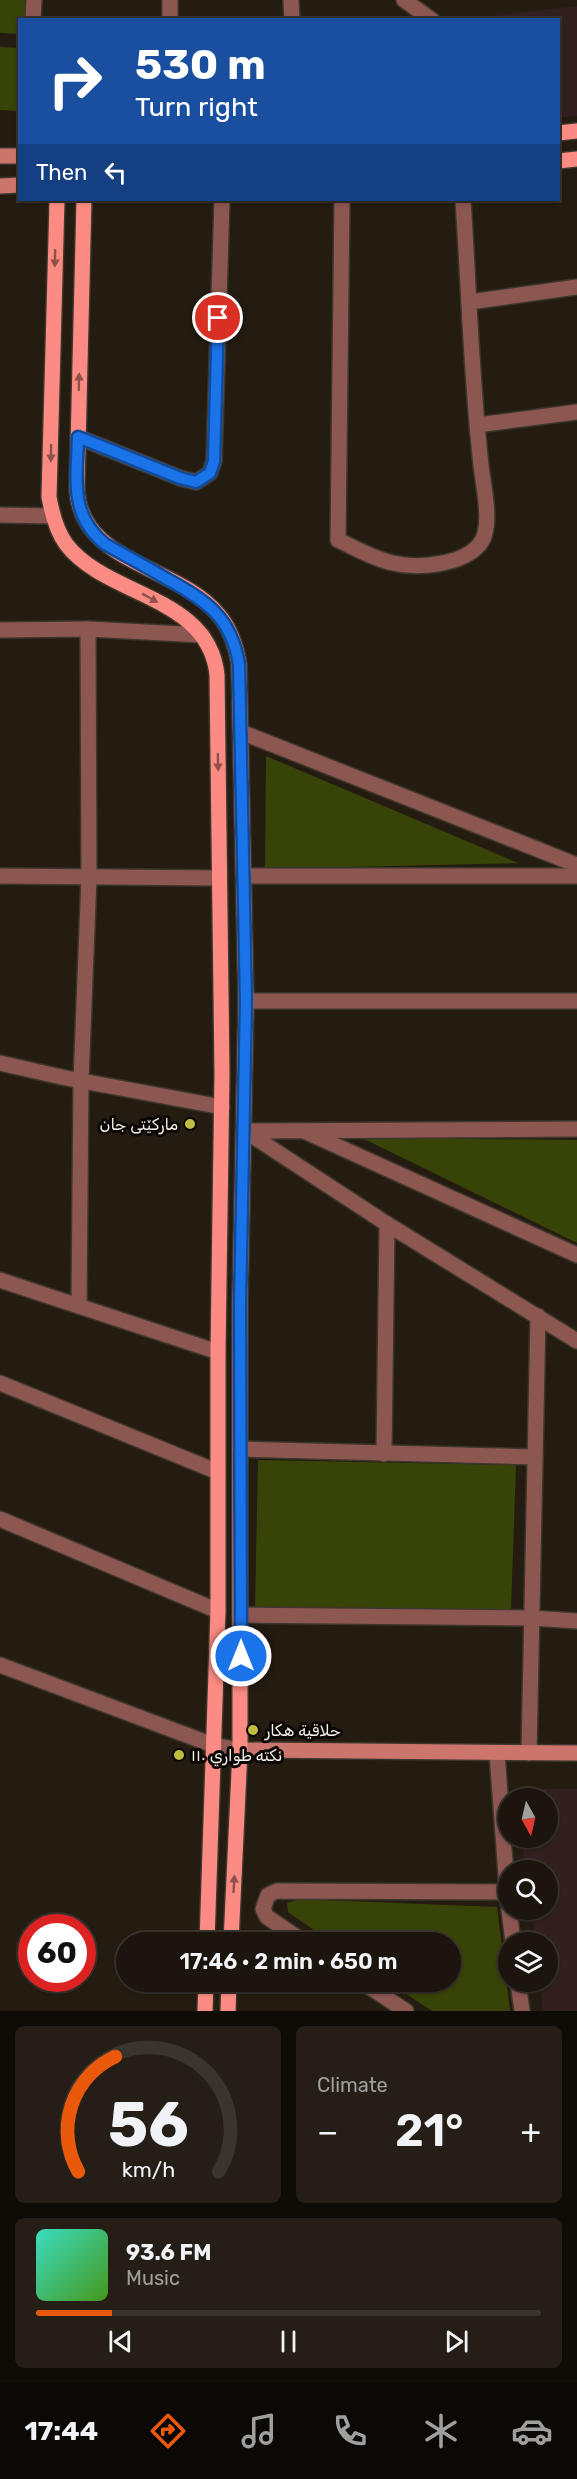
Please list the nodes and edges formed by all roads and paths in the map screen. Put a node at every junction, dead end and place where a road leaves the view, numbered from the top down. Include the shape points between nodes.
1 (34, 0) edge
2 (170, 0) edge
3 (291, 0) edge
4 (404, 0) edge
5 (33, 18) edge
6 (170, 18) edge
7 (292, 18) edge
8 (429, 18) edge
9 (577, 131) edge
10 (560, 134) edge
11 (0, 156) edge
12 (18, 156) edge
13 (577, 159) edge
14 (560, 161) edge
15 (18, 185) edge
16 (0, 186) edge
17 (57, 201) edge
18 (84, 201) edge
19 (222, 201) edge
20 (342, 201) edge
21 (463, 201) edge
22 (577, 287) edge
23 (470, 302) junction
24 (577, 412) edge
25 (477, 425) junction
26 (78, 437) junction
27 (0, 515) edge
28 (53, 516) junction
29 (88, 629) junction
30 (0, 630) edge
31 (202, 635) junction
32 (241, 732) junction
33 (577, 865) edge
34 (0, 876) edge
35 (244, 876) junction
36 (577, 876) edge
37 (89, 877) junction
38 (219, 878) junction
39 (577, 1001) edge
40 (246, 1007) junction
41 (221, 1008) junction
42 (221, 1042) junction
43 (246, 1046) junction
44 (0, 1063) edge
45 (81, 1081) junction
46 (222, 1107) junction
47 (300, 1129) junction
48 (577, 1129) edge
49 (245, 1131) junction
50 (387, 1224) junction
51 (577, 1255) edge
52 (0, 1280) edge
53 (80, 1306) junction
54 (538, 1316) junction
55 (577, 1341) edge
56 (218, 1352) junction
57 (0, 1383) edge
58 (240, 1449) junction
59 (384, 1454) junction
60 (534, 1457) junction
61 (218, 1472) junction
62 (0, 1519) edge
63 (218, 1611) junction
64 (241, 1615) junction
65 (532, 1618) junction
66 (577, 1621) edge
67 (0, 1665) edge
68 (213, 1745) junction
69 (240, 1750) junction
70 (497, 1753) junction
71 (529, 1753) junction
72 (577, 1754) edge
73 (505, 1860) edge
74 (498, 1898) edge
75 (207, 1932) edge
76 (231, 1932) edge
77 (290, 1932) edge
78 (206, 1992) edge
79 (229, 1992) edge
80 (377, 1992) edge
81 (519, 1992) edge
82 (205, 2011) edge
83 (228, 2011) edge
84 (405, 2011) edge
85 (522, 2011) edge

1 - 5 street
2 - 6 street
3 - 7 street
4 - 8 street
9 - 10 main road
11 - 12 main road
13 - 14 main road
15 - 16 main road
17 -> 28 main road via 50,496
26 -> 18 main road
19 - 26 street via 214,461 210,473 196,482 180,478
20 - 25 street via 338,540 392,563 420,566 454,561 479,546 486,533 487,515
21 - 23 street
22 - 23 street
23 - 25 street
24 - 25 street
26 - 32 main road via 77,498 89,529 105,544 196,595 226,624 239,664
27 - 28 street
28 -> 31 main road via 66,544 84,562 177,613
29 - 30 street
29 - 31 street
29 - 37 street
31 -> 38 main road via 213,654 217,675
32 - 33 street
32 - 35 main road
34 - 37 street
35 - 36 street
35 - 40 main road
37 - 38 street
37 - 45 street
38 - 41 main road
39 - 40 street
40 - 41 main road via 235,1018 224,1014
40 - 43 main road
41 - 42 main road
42 - 43 main road via 232,1036
42 - 46 main road
43 - 49 main road
44 - 45 street
45 - 46 street
45 - 53 street
46 - 56 main road
47 - 48 street
47 - 49 street
47 - 51 street
49 - 50 street
49 - 58 main road
50 - 54 street
50 - 59 street
52 - 53 street
53 - 56 street
54 - 55 street
54 - 60 street
56 - 61 main road
57 - 61 street
58 - 59 street
58 - 64 main road
59 - 60 street
60 - 65 street
61 - 63 main road
62 - 63 street
63 - 68 main road
64 - 65 street
64 - 69 main road
65 - 66 street
65 - 71 street
67 - 68 street
68 - 69 street
68 - 75 main road
69 - 70 main road
76 -> 69 main road
70 - 71 main road
70 - 73 street
71 - 72 main road
74 - 77 street via 272,1892 265,1899 264,1913
78 - 82 main road
79 - 83 main road
80 - 84 street
81 - 85 street

